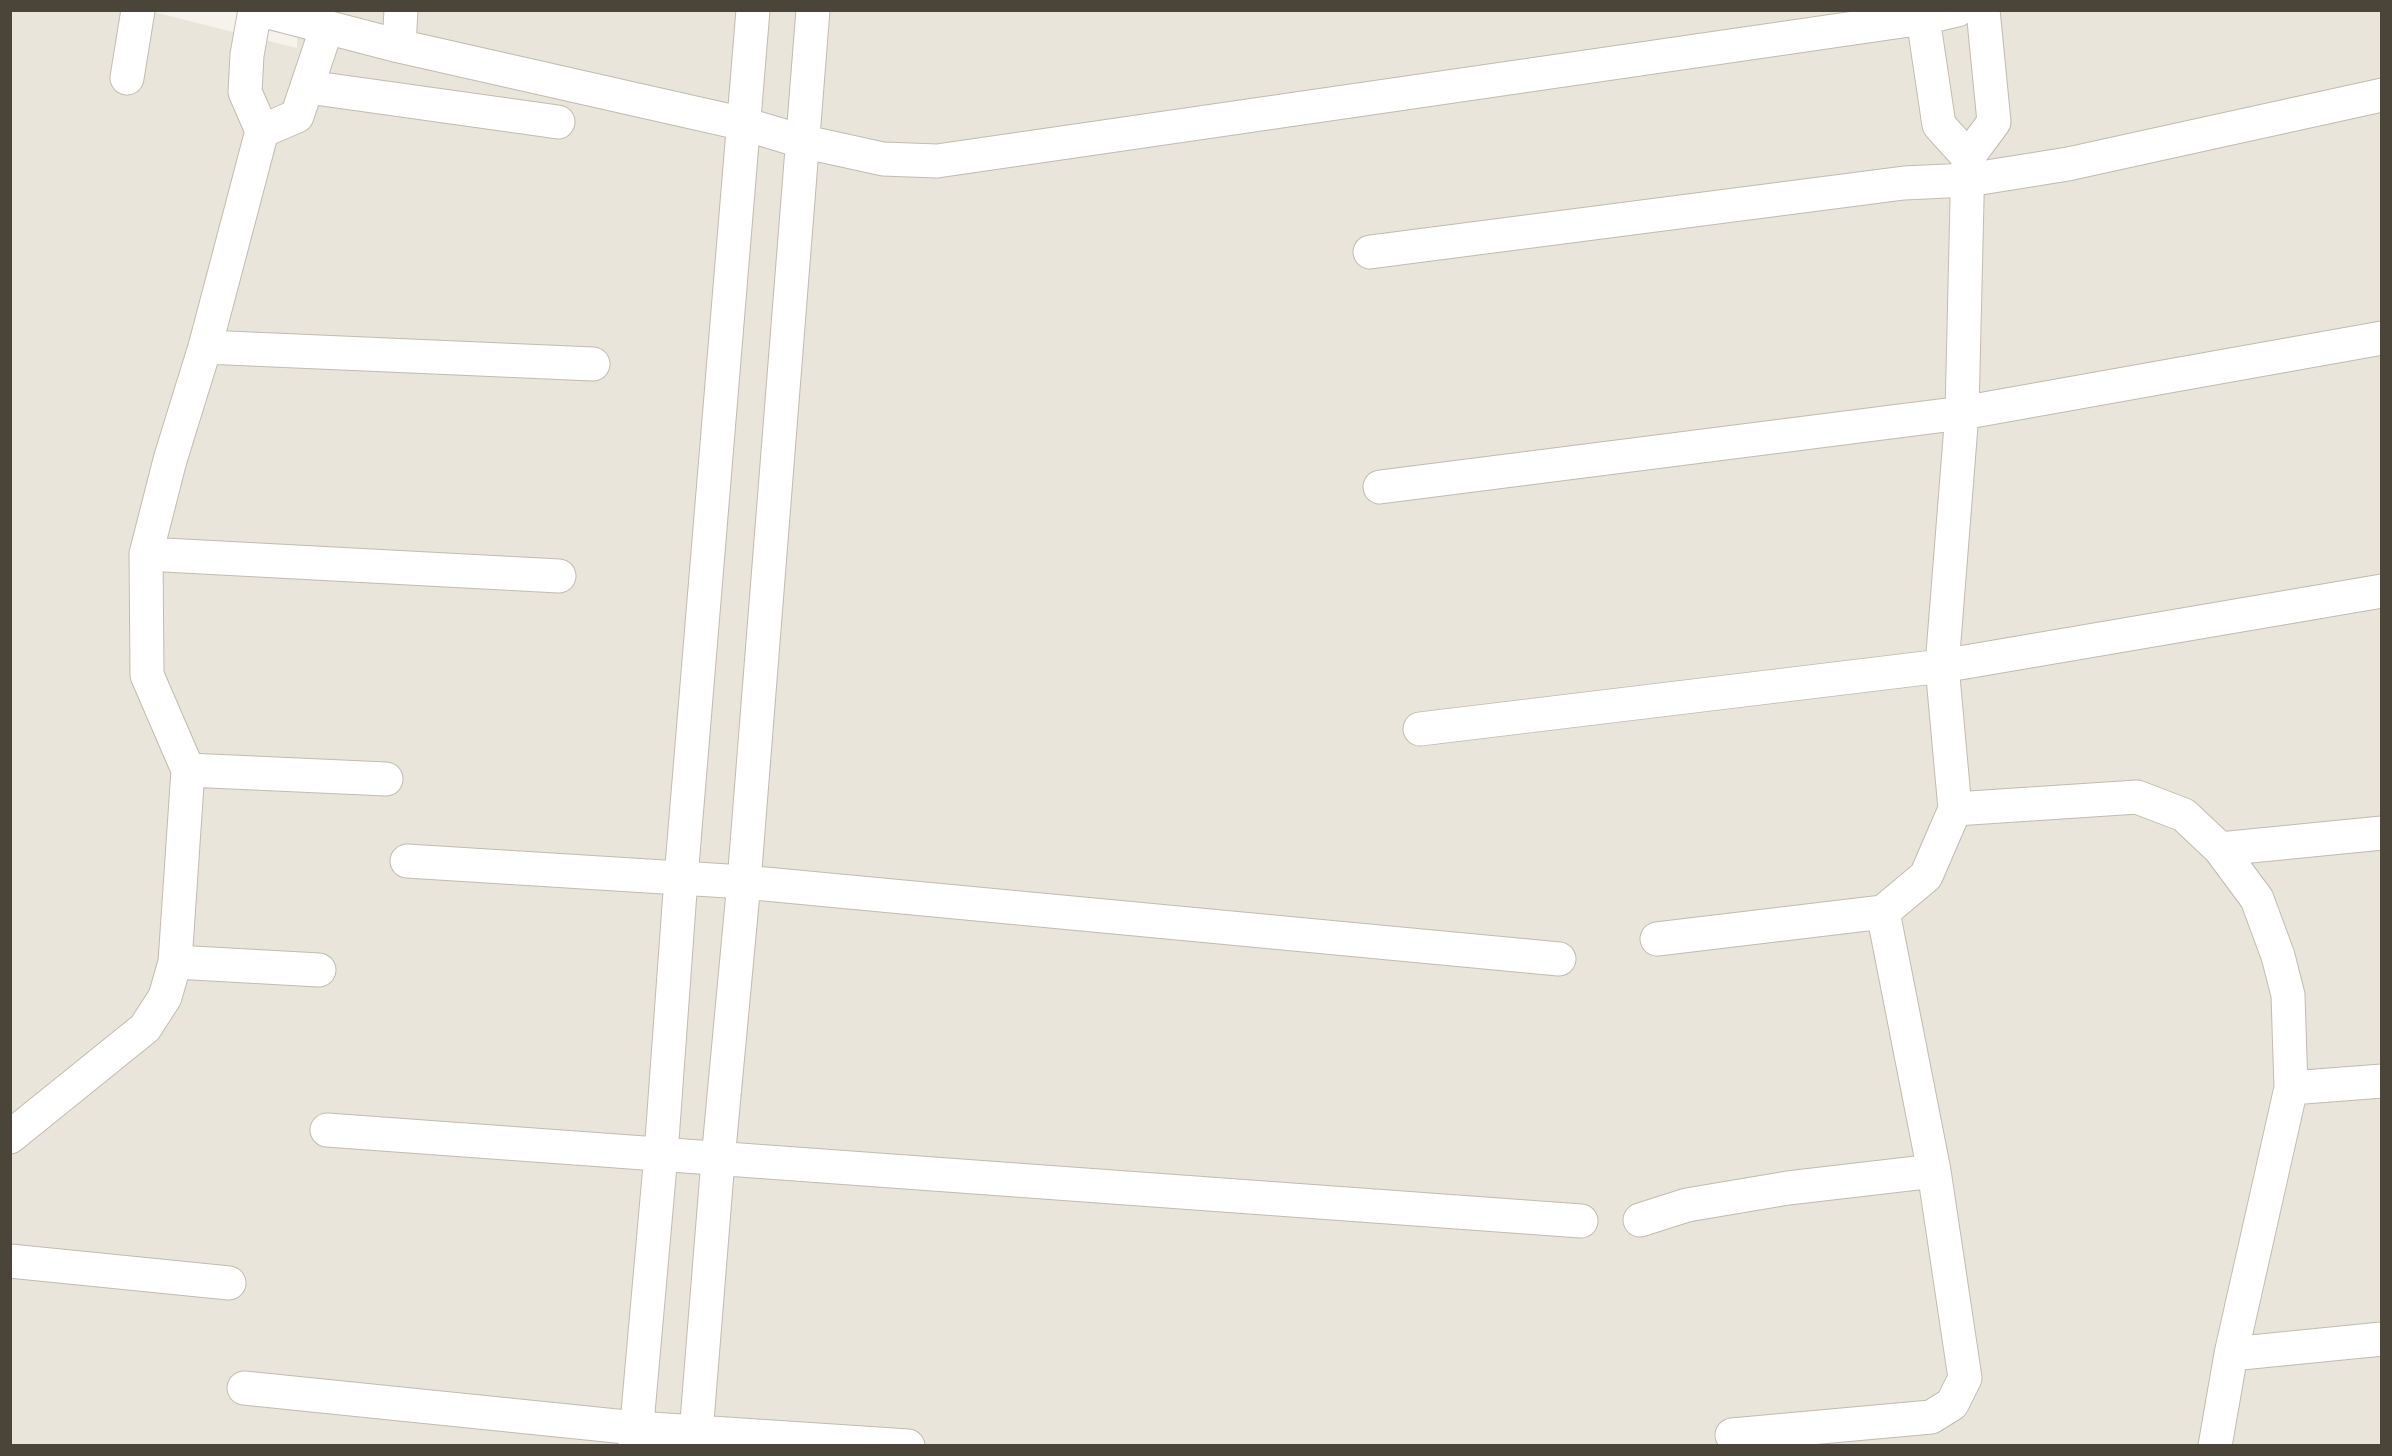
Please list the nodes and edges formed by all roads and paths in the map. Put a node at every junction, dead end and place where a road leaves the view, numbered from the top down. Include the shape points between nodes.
1 (138, 10) edge
2 (255, 10) edge
3 (261, 10) edge
4 (401, 10) edge
5 (753, 10) edge
6 (813, 10) edge
7 (1957, 10) edge
8 (1983, 10) edge
9 (1923, 18) junction
10 (327, 27) junction
11 (399, 46) junction
12 (127, 78) dead end
13 (308, 87) junction
14 (2382, 95) edge
15 (558, 122) dead end
16 (744, 124) junction
17 (262, 130) junction
18 (801, 141) junction
19 (1968, 169) junction
20 (1370, 252) dead end
21 (2382, 338) edge
22 (205, 347) junction
23 (593, 364) dead end
24 (1962, 413) junction
25 (1380, 488) dead end
26 (146, 554) junction
27 (559, 576) dead end
28 (2382, 591) edge
29 (1942, 666) junction
30 (1420, 729) dead end
31 (188, 770) junction
32 (386, 779) dead end
33 (1955, 809) junction
34 (2382, 833) edge
35 (2220, 849) junction
36 (407, 861) dead end
37 (681, 878) junction
38 (744, 882) junction
39 (1882, 912) junction
40 (1658, 939) dead end
41 (1558, 959) dead end
42 (175, 962) junction
43 (318, 970) dead end
44 (2382, 1081) edge
45 (2291, 1088) junction
46 (327, 1130) dead end
47 (10, 1137) edge
48 (661, 1154) junction
49 (718, 1160) junction
50 (1934, 1171) junction
51 (1640, 1220) dead end
52 (1581, 1221) dead end
53 (10, 1261) edge
54 (229, 1283) dead end
55 (2382, 1339) edge
56 (2231, 1354) junction
57 (244, 1388) dead end
58 (1732, 1435) dead end
59 (636, 1437) edge
60 (696, 1438) edge
61 (908, 1446) edge
62 (2215, 1446) edge

1 - 12 street
2 - 17 street via 246,93
3 - 10 street
4 - 11 street
5 - 16 street
6 - 18 street
7 - 9 street
8 - 19 street via 1994,122
9 - 18 street via 937,161 883,159
9 - 19 street via 1939,125
10 - 11 street
10 - 13 street
11 - 16 street
13 - 15 street
13 - 17 street via 297,116
14 - 19 street via 2068,164
16 - 18 street
16 - 37 street
17 - 22 street
18 - 38 street
19 - 20 street via 1904,183
19 - 24 street
21 - 24 street
22 - 23 street
22 - 26 street
24 - 25 street
24 - 29 street
26 - 27 street
26 - 31 street via 147,675
28 - 29 street
29 - 30 street
29 - 33 street
31 - 32 street
31 - 42 street
33 - 35 street via 2138,797 2184,815
33 - 39 street via 1926,876
34 - 35 street
35 - 45 street via 2257,899 2278,956 2288,995
36 - 37 street
37 - 38 street
37 - 48 street
38 - 41 street
38 - 49 street
39 - 40 street
39 - 50 street
42 - 43 street
42 - 47 street via 165,997 145,1028
44 - 45 street
45 - 56 street
46 - 48 street
48 - 49 street
48 - 59 street
49 - 52 street
49 - 60 street
50 - 51 street via 1698,1203
50 - 58 street via 1965,1378 1952,1404 1931,1418
53 - 54 street
55 - 56 street
56 - 62 street
57 - 59 street
59 - 60 street
60 - 61 street

